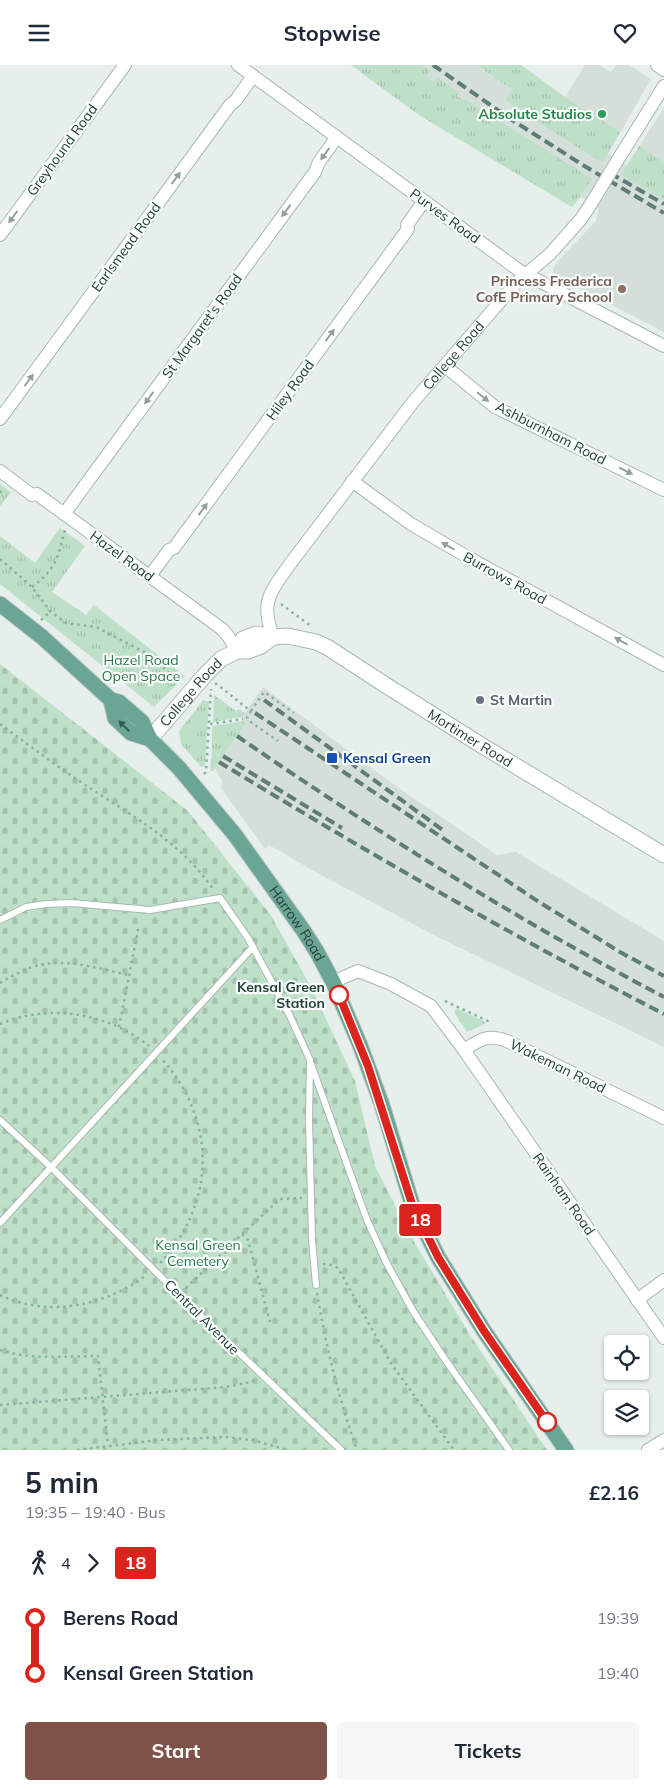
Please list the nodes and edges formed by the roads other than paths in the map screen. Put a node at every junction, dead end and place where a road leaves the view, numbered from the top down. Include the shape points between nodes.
1 (125, 65) edge
2 (238, 65) edge
3 (657, 65) edge
4 (664, 70) edge
5 (253, 76) junction
6 (664, 86) edge
7 (337, 137) junction
8 (424, 201) junction
9 (0, 235) edge
10 (526, 274) junction
11 (664, 346) edge
12 (445, 366) junction
13 (0, 419) edge
14 (0, 471) edge
15 (352, 481) junction
16 (664, 490) edge
17 (64, 514) junction
18 (150, 576) junction
19 (0, 603) edge
20 (273, 637) junction
21 (236, 651) junction
22 (664, 665) edge
23 (150, 739) junction
24 (664, 855) edge
25 (0, 920) edge
26 (253, 947) junction
27 (333, 982) junction
28 (464, 1050) junction
29 (310, 1060) junction
30 (664, 1118) edge
31 (0, 1120) edge
32 (52, 1168) junction
33 (0, 1223) edge
34 (664, 1280) edge
35 (316, 1285) road end
36 (637, 1300) junction
37 (664, 1338) edge
38 (664, 1440) edge
39 (341, 1450) edge
40 (509, 1450) edge
41 (566, 1450) edge
42 (648, 1450) edge

1 -> 9 street, Greyhound Road
2 - 5 street, Purves Road
3 - 4 street
5 - 7 street, Purves Road
13 -> 5 street, Earlsmead Road
6 - 10 street, College Road, bridge via 581,219 550,254
7 - 8 street, Purves Road
7 -> 17 street, St Margaret's Road via 315,172
8 - 10 street, Purves Road
18 -> 8 street, Hiley Road via 174,548 408,229 407,225
10 - 11 street, Purves Road
10 - 12 street, College Road
12 - 15 street, College Road
12 -> 16 street, Ashburnham Road via 495,407
14 - 17 street, Hazel Road
15 - 20 street, College Road via 270,595 266,610
22 -> 15 street, Burrows Road via 419,529
17 - 18 street, Hazel Road
18 - 21 street, Hazel Road via 222,629
19 - 23 main road, Harrow Road via 111,700 115,718 131,733
20 - 21 main road, College Road via 256,634 243,639
20 - 24 main road, Mortimer Road via 288,636 327,647 434,716
21 - 23 main road, College Road via 221,659 204,675
23 - 27 main road, Harrow Road via 235,835 303,930
25 - 26 lane via 26,907 46,904 150,910 220,898
26 - 29 lane
26 - 32 lane
27 - 28 street via 358,971 391,984 431,1006
27 - 41 main road, Harrow Road via 368,1066 412,1204 438,1257 484,1331
28 - 30 street, Wakeman Road via 481,1039 493,1036
28 - 36 street, Rainham Road
29 - 35 lane via 309,1120
29 - 40 lane via 367,1221 386,1262 413,1311
31 - 32 lane, Central Avenue
32 - 33 lane
32 - 39 lane, Central Avenue
34 - 36 street
36 - 37 street, Rainham Road
38 - 42 street

